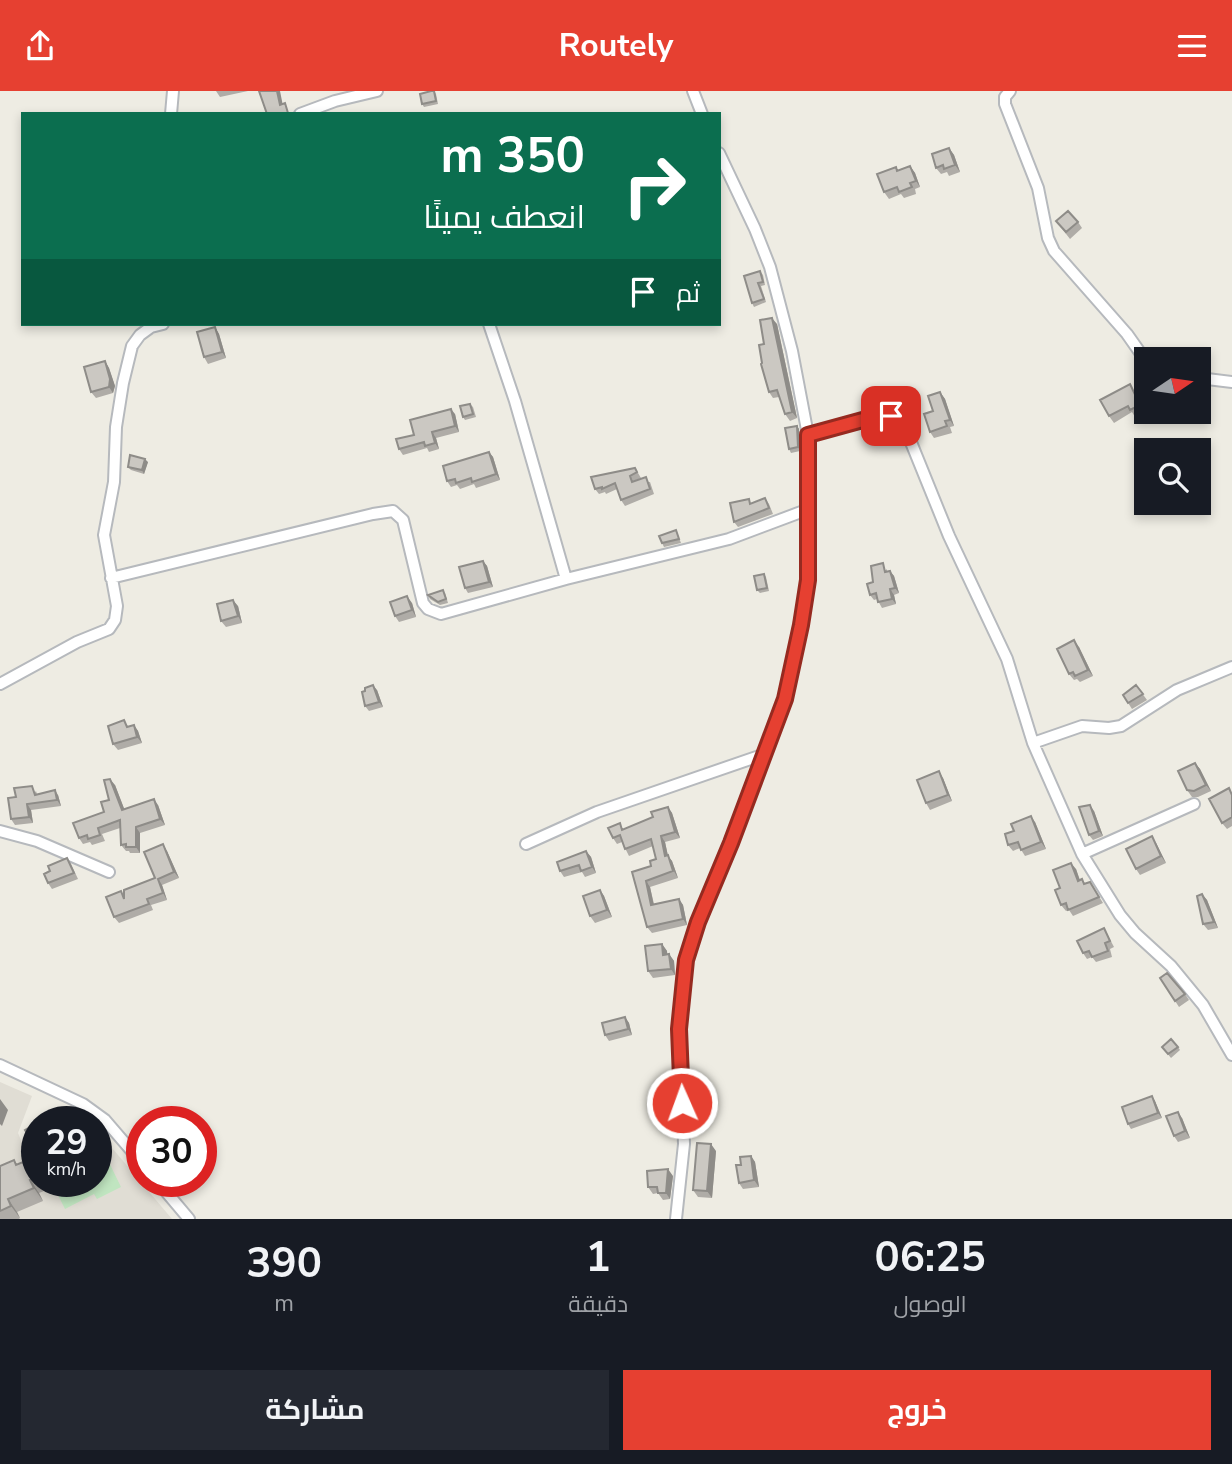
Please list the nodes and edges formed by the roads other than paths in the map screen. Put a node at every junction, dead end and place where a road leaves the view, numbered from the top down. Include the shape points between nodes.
1 (173, 91) edge
2 (377, 91) edge
3 (693, 91) edge
4 (1010, 91) edge
5 (172, 112) edge
6 (305, 112) edge
7 (701, 112) edge
8 (721, 157) edge
9 (155, 326) edge
10 (490, 326) edge
11 (1136, 347) edge
12 (1211, 379) edge
13 (1232, 382) edge
14 (808, 435) junction
15 (809, 509) junction
16 (111, 578) junction
17 (566, 579) junction
18 (1232, 667) edge
19 (0, 684) edge
20 (1033, 743) junction
21 (765, 754) junction
22 (1194, 804) dead end
23 (0, 831) edge
24 (526, 844) dead end
25 (1082, 854) junction
26 (109, 872) dead end
27 (1232, 1055) edge
28 (0, 1065) edge
29 (126, 1144) edge
30 (170, 1197) edge
31 (189, 1219) edge
32 (676, 1219) edge

1 - 5 street
2 - 6 street
3 - 7 street
4 - 11 street via 1005,104 1038,188 1048,238 1072,274
8 - 14 street via 770,267
9 - 16 street via 131,346 122,383 114,482 104,535
10 - 17 street
12 - 13 street
14 - 15 street
14 - 20 street via 881,415 904,425 1007,659
15 - 17 street via 718,543
15 - 21 street via 808,580 801,625 785,699
16 - 17 street via 393,511 403,520 423,603 433,612 450,614
16 - 19 street via 117,606 116,620 108,629
18 - 20 street via 1177,690 1121,726 1082,726
20 - 25 street
21 - 24 street via 597,812
21 - 32 street via 686,960 679,1029 684,1144
22 - 25 street
23 - 26 street via 37,841
25 - 27 street via 1119,915 1203,1005
28 - 29 street via 83,1104
30 - 31 street

